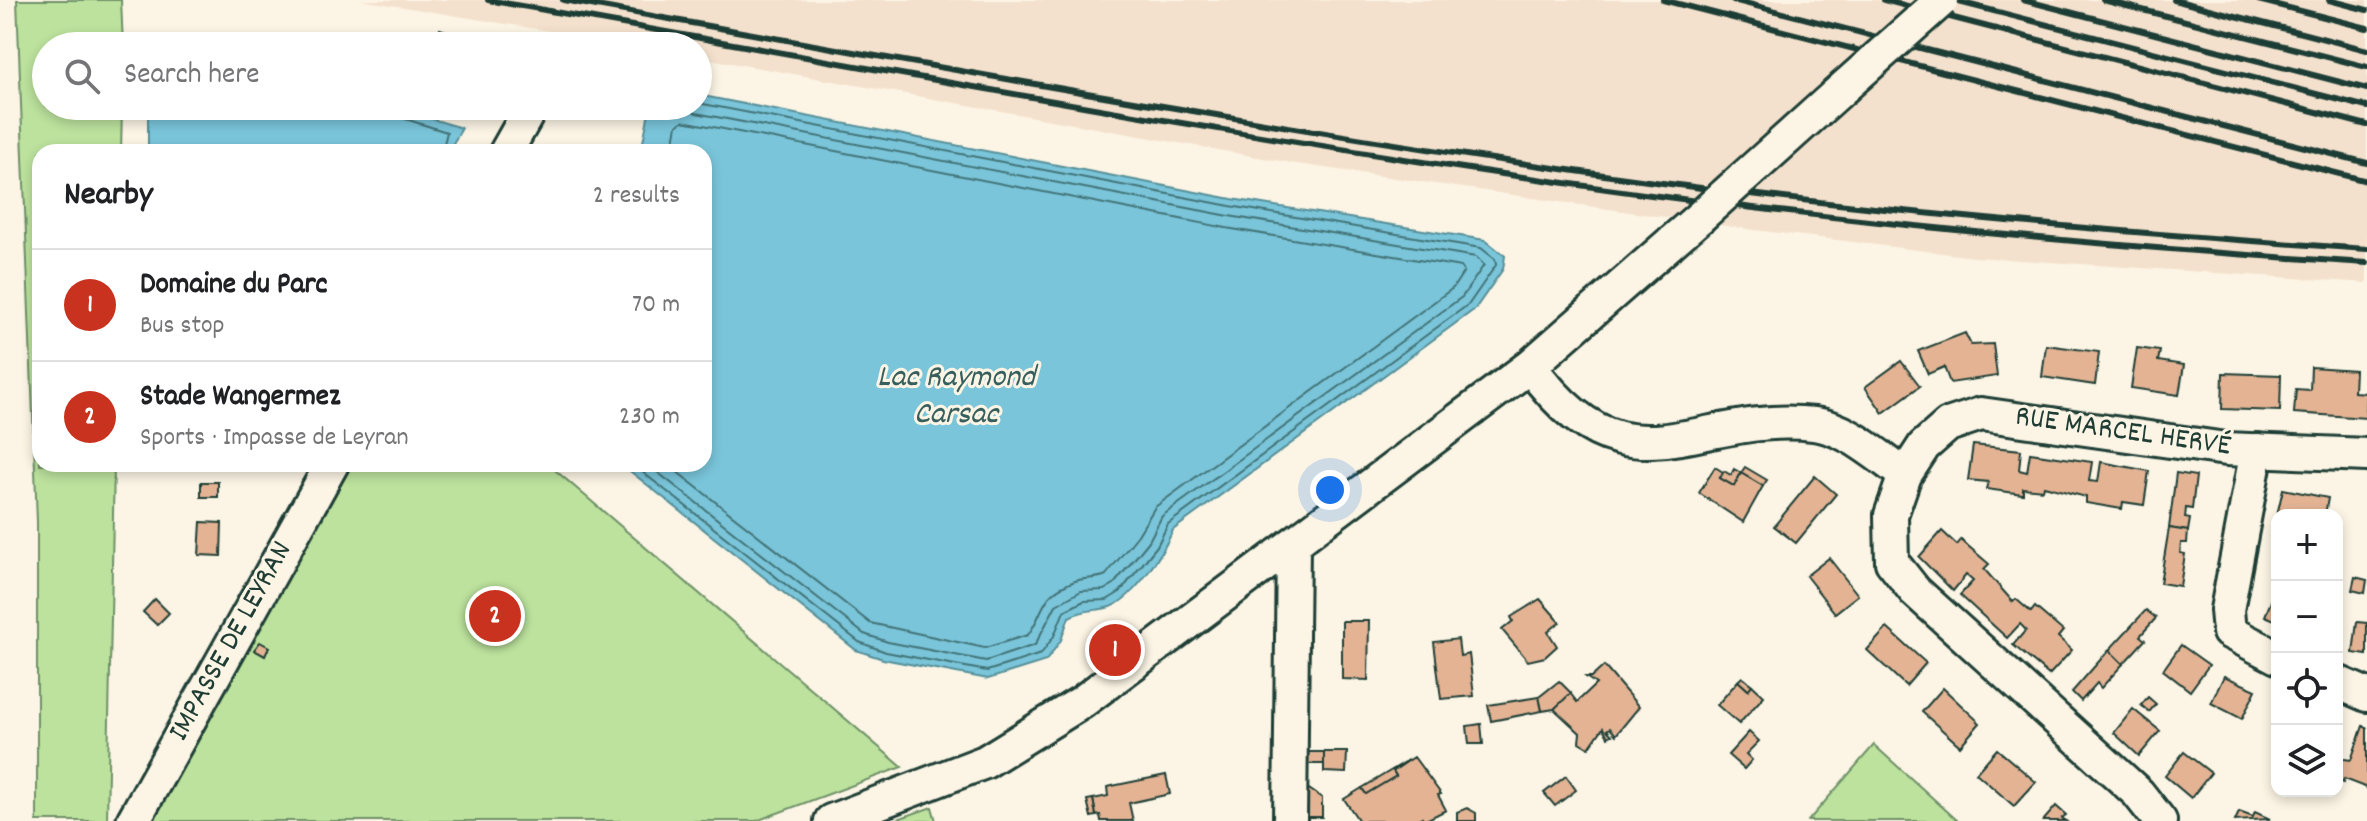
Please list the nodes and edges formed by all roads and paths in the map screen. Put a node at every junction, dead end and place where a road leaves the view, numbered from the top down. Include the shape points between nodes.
1 (1942, 0) edge
2 (524, 120) edge
3 (511, 144) edge
4 (1530, 366) junction
5 (2257, 450) junction
6 (2367, 455) edge
7 (328, 472) edge
8 (1905, 475) junction
9 (1293, 544) junction
10 (2271, 654) edge
11 (2343, 685) edge
12 (2367, 695) edge
13 (133, 821) edge
14 (831, 821) edge
15 (1290, 821) edge
16 (2160, 821) edge

1 - 4 street, bridge
2 - 3 street
4 - 8 street via 1547,390 1597,431 1644,444 1777,424 1817,424 1861,444
4 - 9 street
5 - 6 street, RUE MARCEL HERVÉ
5 - 8 street, RUE MARCEL HERVÉ via 1981,414 1948,425 1924,446
5 - 10 street via 2227,610 2229,632
7 - 13 street, IMPASSE DE LEYRAN
8 - 16 street, RUE MARCEL HERVÉ via 1891,515 1892,562 1915,591 2138,793
9 - 14 street via 1017,745
9 - 15 street
11 - 12 street

